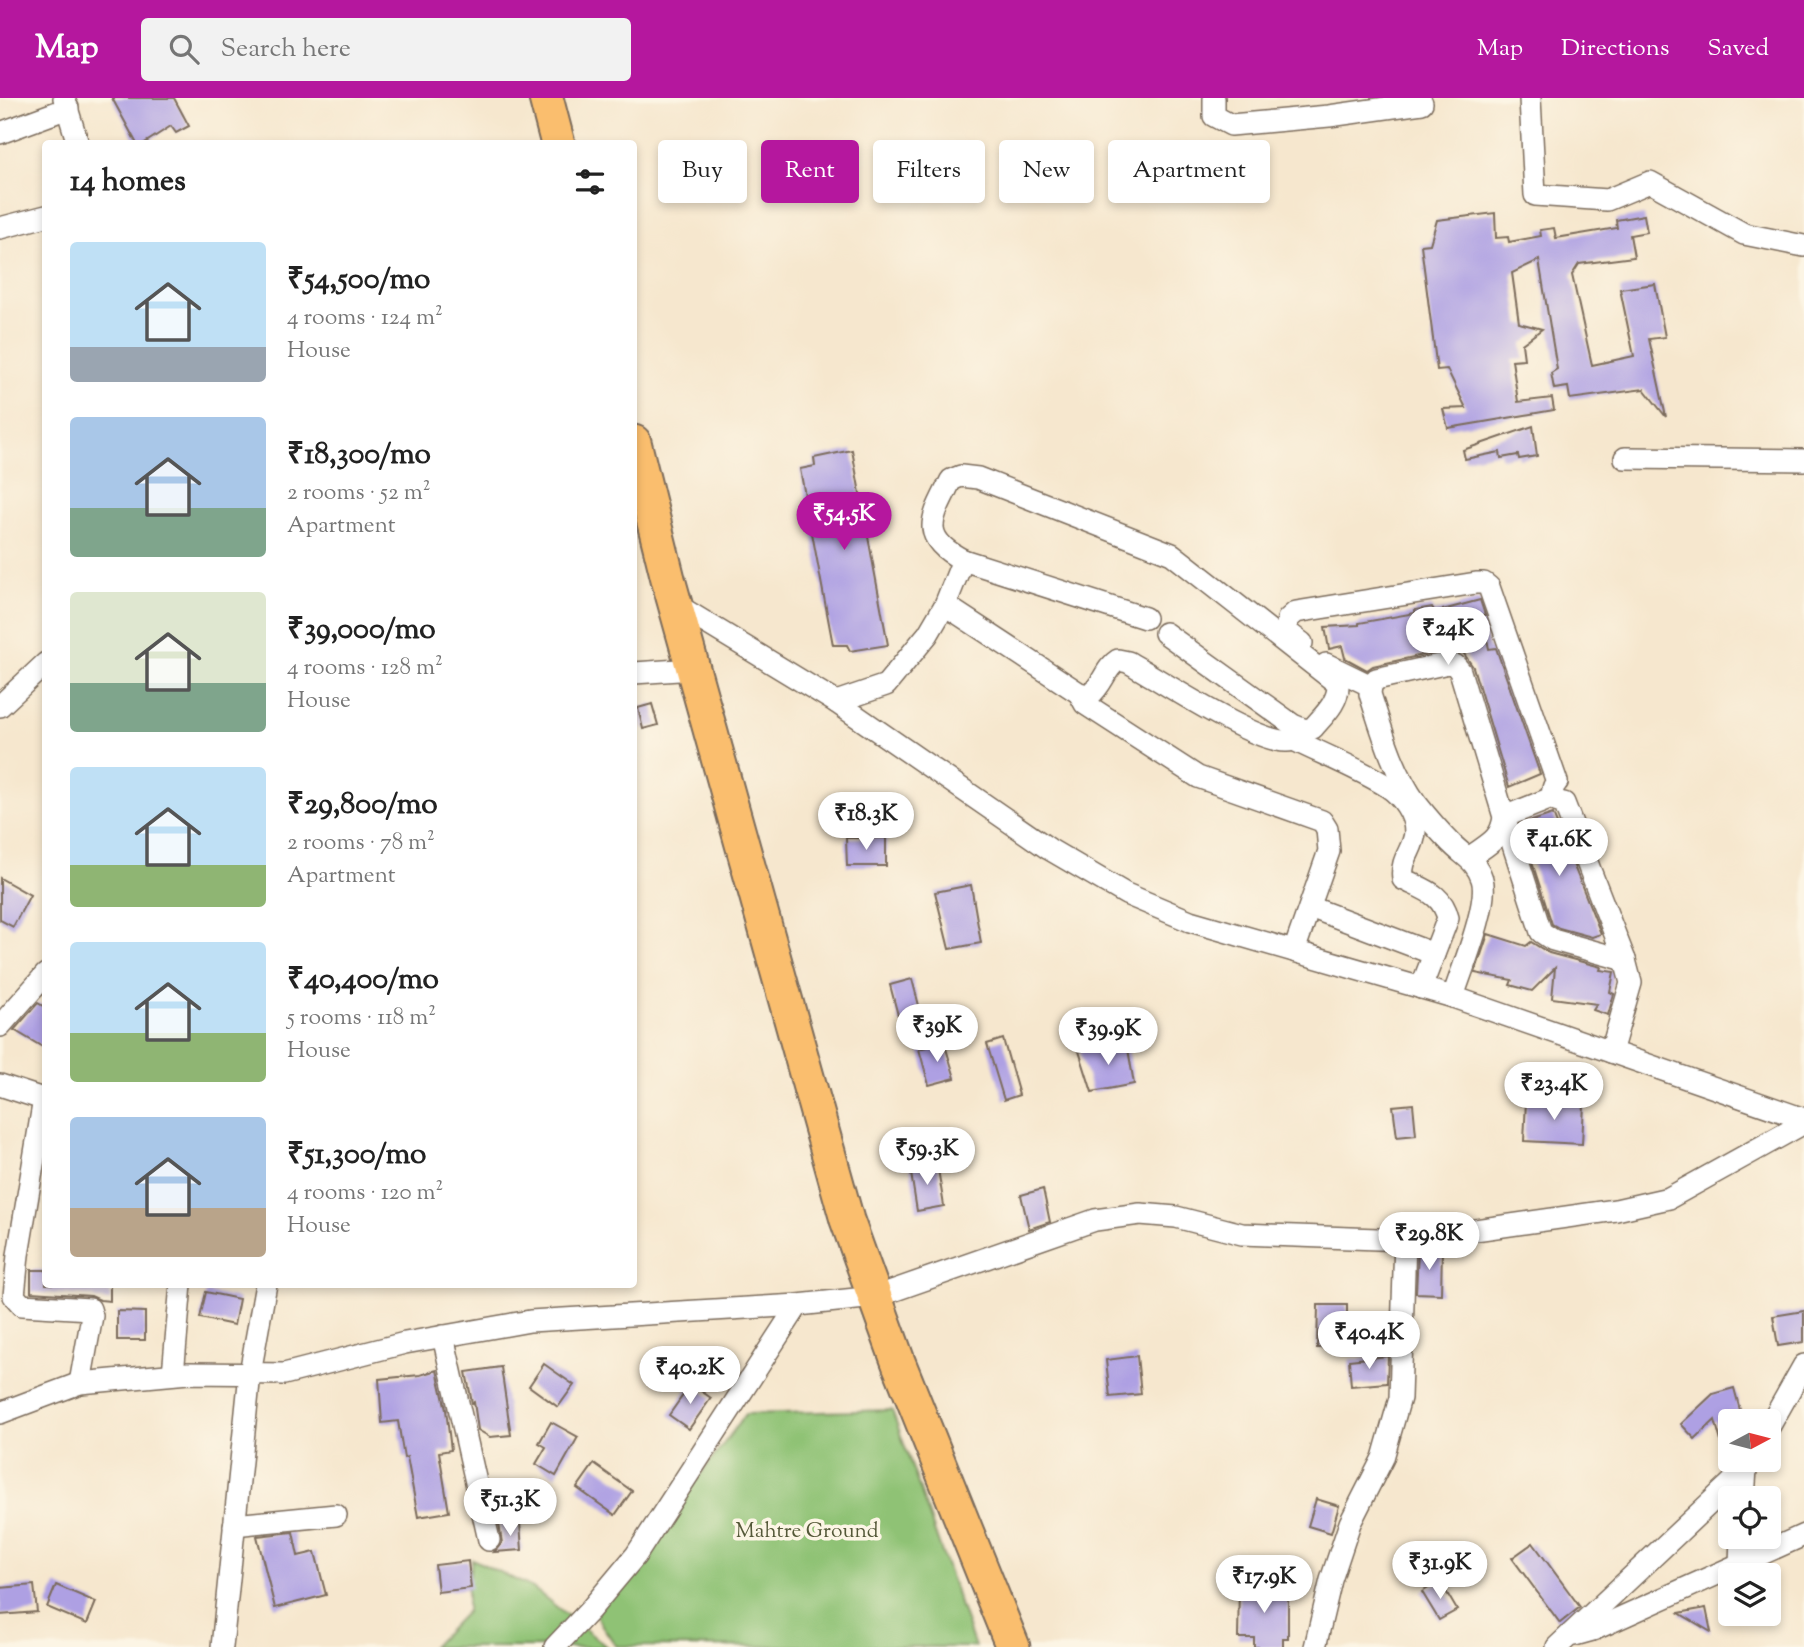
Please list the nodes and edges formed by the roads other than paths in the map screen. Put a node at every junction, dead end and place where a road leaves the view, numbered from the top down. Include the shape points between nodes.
1 (546, 98) edge
2 (1214, 98) edge
3 (1530, 98) edge
4 (66, 103) edge
5 (1422, 103) dead end
6 (0, 133) edge
7 (77, 140) edge
8 (557, 140) edge
9 (42, 217) edge
10 (0, 228) edge
11 (1804, 246) edge
12 (637, 454) edge
13 (1625, 458) dead end
14 (1804, 460) edge
15 (963, 560) junction
16 (676, 604) junction
17 (945, 605) junction
18 (1145, 618) dead end
19 (1165, 633) dead end
20 (694, 669) junction
21 (42, 672) edge
22 (637, 673) edge
23 (1371, 686) junction
24 (1079, 693) junction
25 (836, 702) junction
26 (0, 706) edge
27 (1299, 735) junction
28 (1554, 797) junction
29 (1504, 817) junction
30 (1470, 857) junction
31 (1310, 907) junction
32 (1294, 951) junction
33 (1434, 954) junction
34 (1625, 960) junction
35 (42, 979) edge
36 (1421, 988) junction
37 (1453, 997) junction
38 (0, 1026) edge
39 (1611, 1052) junction
40 (0, 1085) edge
41 (42, 1098) edge
42 (42, 1116) edge
43 (1804, 1121) edge
44 (1405, 1240) junction
45 (181, 1288) edge
46 (265, 1288) edge
47 (875, 1297) junction
48 (798, 1305) junction
49 (443, 1336) junction
50 (1804, 1364) edge
51 (250, 1373) junction
52 (173, 1374) junction
53 (80, 1383) junction
54 (1779, 1409) edge
55 (0, 1413) edge
56 (1740, 1472) edge
57 (336, 1515) dead end
58 (234, 1525) junction
59 (1804, 1535) edge
60 (489, 1540) dead end
61 (1742, 1563) edge
62 (1718, 1574) edge
63 (1561, 1642) edge
64 (222, 1647) edge
65 (555, 1647) edge
66 (1013, 1647) edge
67 (1315, 1647) edge

1 - 8 main road
2 - 5 street via 1214,117 1231,125
3 - 11 street via 1535,195 1607,200 1650,182 1744,234
4 - 6 street
4 - 7 street
9 - 10 street
12 - 16 main road
13 - 14 street
15 - 17 street
15 - 18 street
15 - 27 street via 938,544 932,517 951,480 961,475 1172,554 1338,684 1335,701 1313,728
16 - 20 main road
16 - 25 street
17 - 24 street
17 - 25 street via 928,634 886,685
19 - 27 street via 1293,725
20 - 22 street
20 - 47 main road via 846,1220
21 - 26 street
23 - 28 street via 1325,663 1286,631 1288,619 1296,612 1484,583 1557,782
23 - 29 street via 1376,679 1455,665
23 - 30 street via 1390,752 1413,799 1453,846
24 - 27 street via 1090,695 1096,690 1118,660 1243,729 1285,742
24 - 31 street via 1085,704 1198,777 1322,821 1329,851
25 - 32 street via 1049,849 1126,894 1190,921
27 - 33 street via 1389,787 1404,803 1415,835 1403,861 1403,879 1440,898 1446,906 1448,918
28 - 29 street
28 - 34 street via 1564,803
29 - 30 street via 1502,831
29 - 34 street via 1541,932 1553,940
30 - 37 street via 1482,878 1482,905
31 - 32 street
31 - 33 street
32 - 36 street
33 - 36 street
34 - 39 street via 1631,983
35 - 38 street
36 - 37 street
37 - 39 street
39 - 43 street
40 - 41 street
42 - 53 street via 14,1296 22,1305 90,1309
43 - 44 street via 1669,1198 1616,1210
44 - 47 street via 1242,1234 1176,1217 1139,1214 1095,1220
44 - 67 street via 1400,1398 1383,1458 1350,1523
45 - 52 street
46 - 51 street
47 - 48 street
47 - 66 main road
48 - 49 street via 530,1321
48 - 65 street via 636,1555
49 - 51 street via 284,1374
49 - 60 street
50 - 54 street
51 - 52 street
51 - 58 street
52 - 53 street
53 - 55 street
56 - 63 street
57 - 58 street
58 - 64 street
59 - 61 street
62 - 63 street

